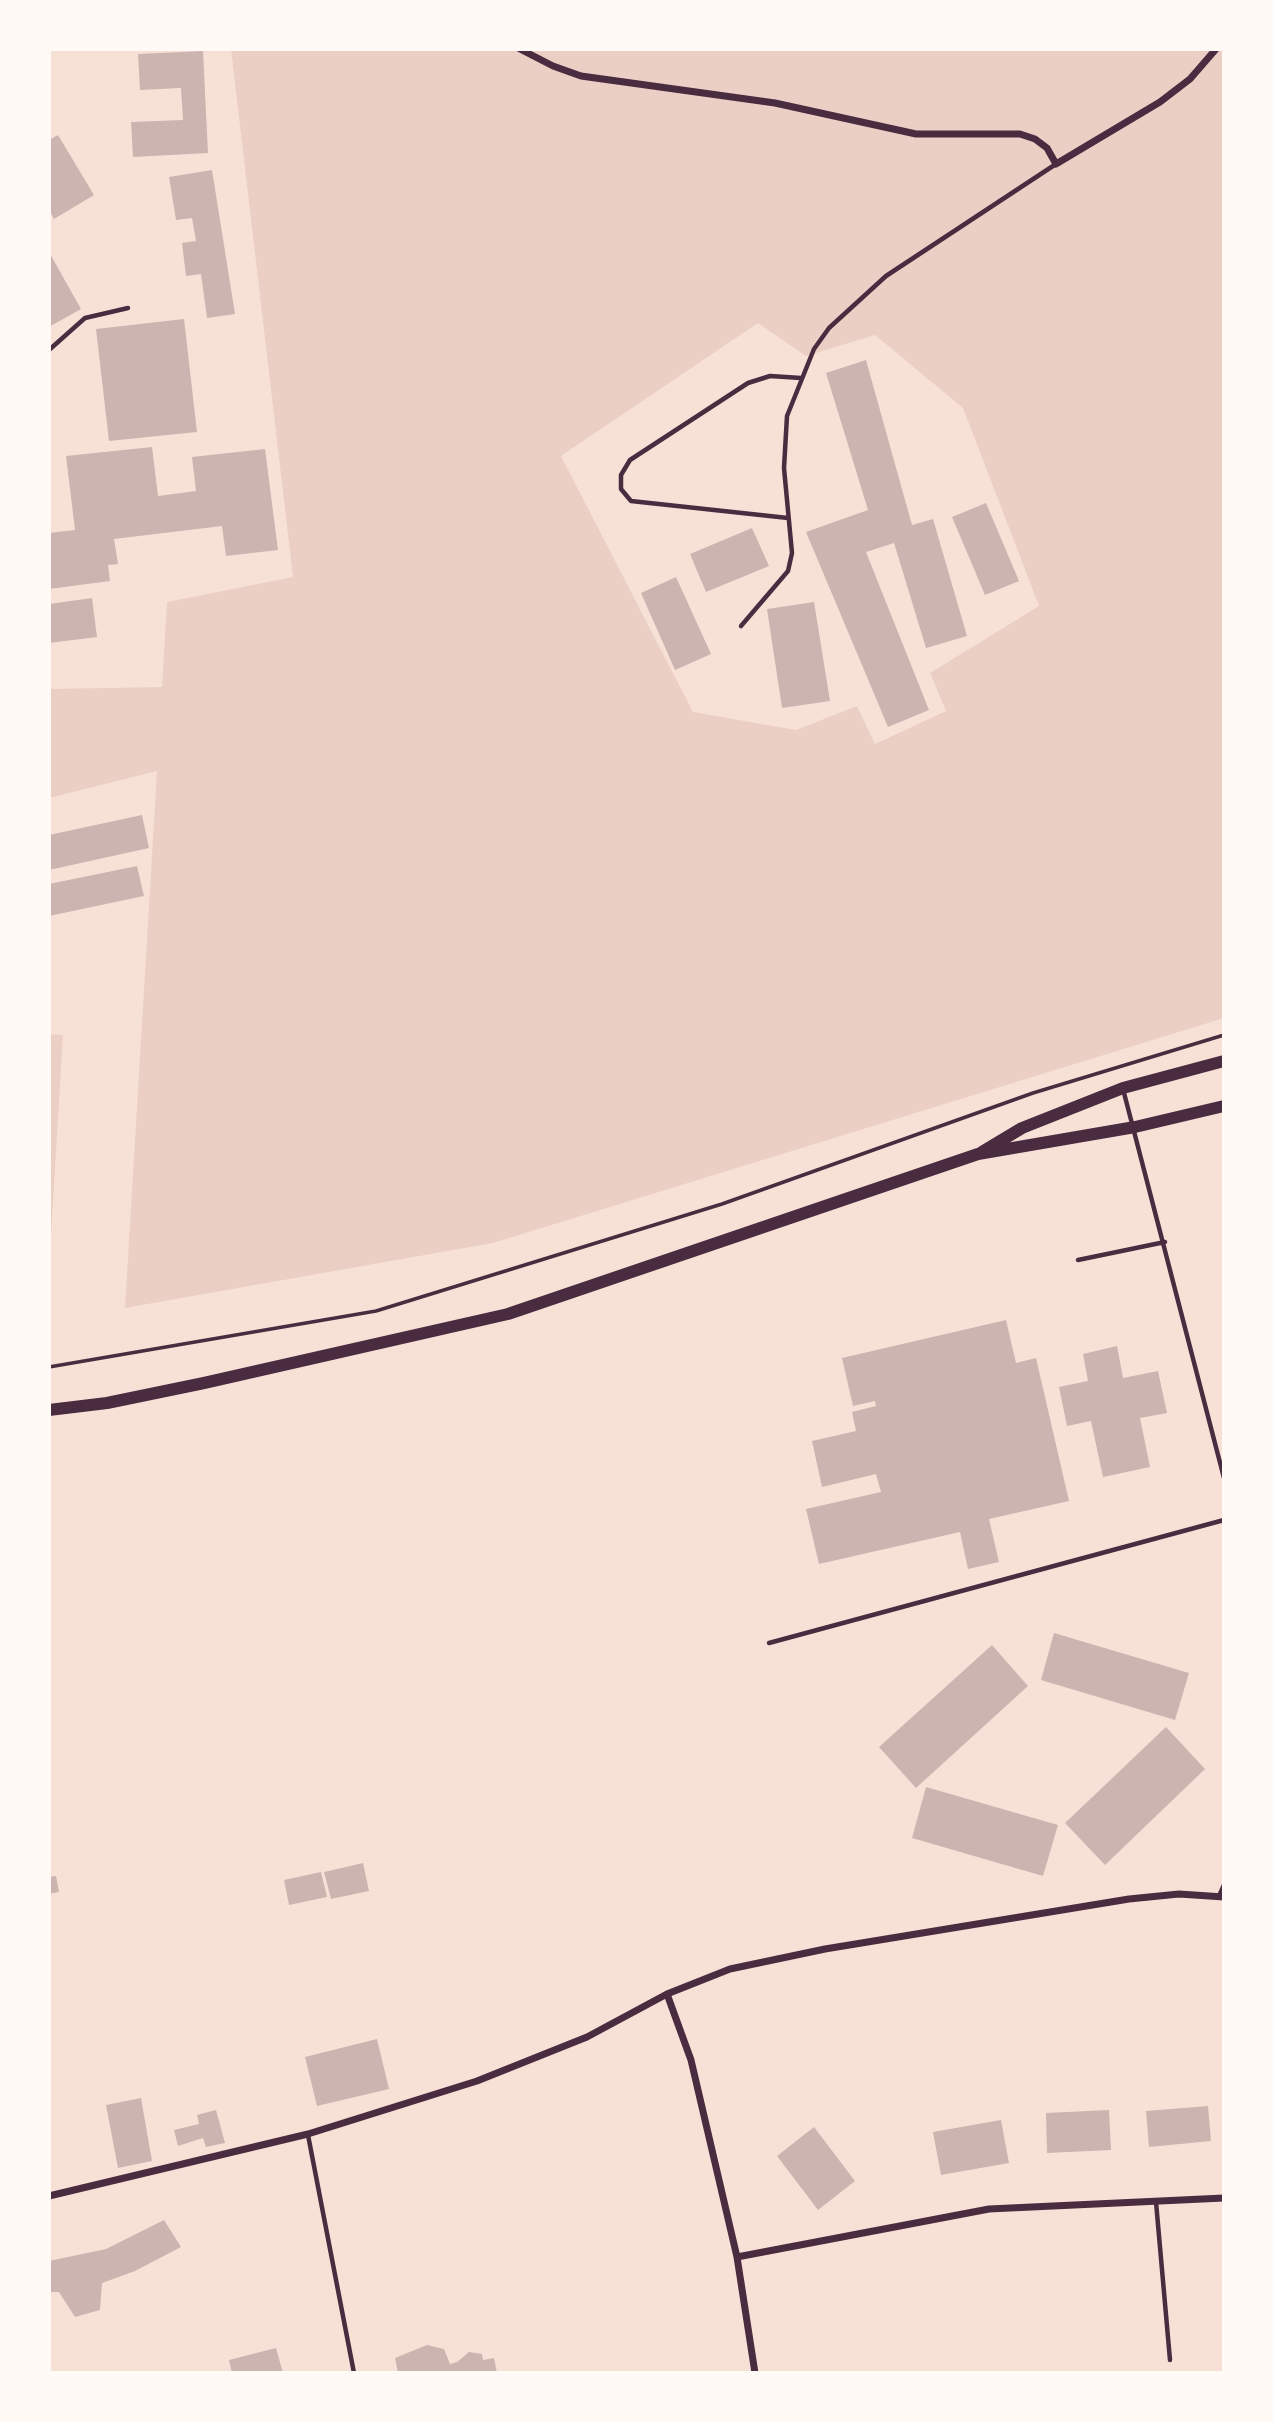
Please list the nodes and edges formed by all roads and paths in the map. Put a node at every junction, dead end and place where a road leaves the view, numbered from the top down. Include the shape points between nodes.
1 (520, 49) edge
2 (1216, 49) edge
3 (1056, 164) junction
4 (128, 308) dead end
5 (50, 350) edge
6 (802, 378) junction
7 (788, 518) junction
8 (741, 626) dead end
9 (1224, 1035) edge
10 (1224, 1061) edge
11 (1123, 1088) junction
12 (1224, 1106) edge
13 (1135, 1127) junction
14 (978, 1154) junction
15 (1165, 1242) junction
16 (1078, 1260) dead end
17 (49, 1367) edge
18 (49, 1410) edge
19 (1224, 1478) edge
20 (1224, 1520) edge
21 (769, 1643) dead end
22 (1224, 1885) edge
23 (1221, 1897) edge
24 (667, 1994) junction
25 (308, 2134) junction
26 (49, 2196) edge
27 (1224, 2198) edge
28 (1156, 2202) junction
29 (737, 2257) junction
30 (1170, 2360) dead end
31 (354, 2373) edge
32 (755, 2373) edge

1 - 3 street via 581,76 765,101 916,134 1020,134 1047,149
2 - 3 street via 1160,102
3 - 6 lane via 860,297 829,328
4 - 5 lane via 85,318
6 - 7 lane via 787,416 783,443
6 - 7 lane via 770,376 748,383 630,460 621,475 621,489 631,501
7 - 8 lane via 792,553 788,571
9 - 17 path via 1033,1093 722,1205 376,1311
10 - 11 main road
11 - 13 lane
11 - 14 main road via 1022,1128
12 - 13 main road
13 - 14 main road
13 - 15 lane
14 - 18 main road via 508,1314 131,1398
15 - 16 lane
15 - 19 lane
20 - 21 lane
22 - 23 lane
23 - 24 street via 1179,1894 1129,1899 851,1944 730,1969
24 - 25 street via 586,2037 477,2081
24 - 29 street via 691,2060
25 - 26 street
25 - 31 lane
27 - 28 street
28 - 29 street via 989,2209
28 - 30 lane
29 - 32 street

